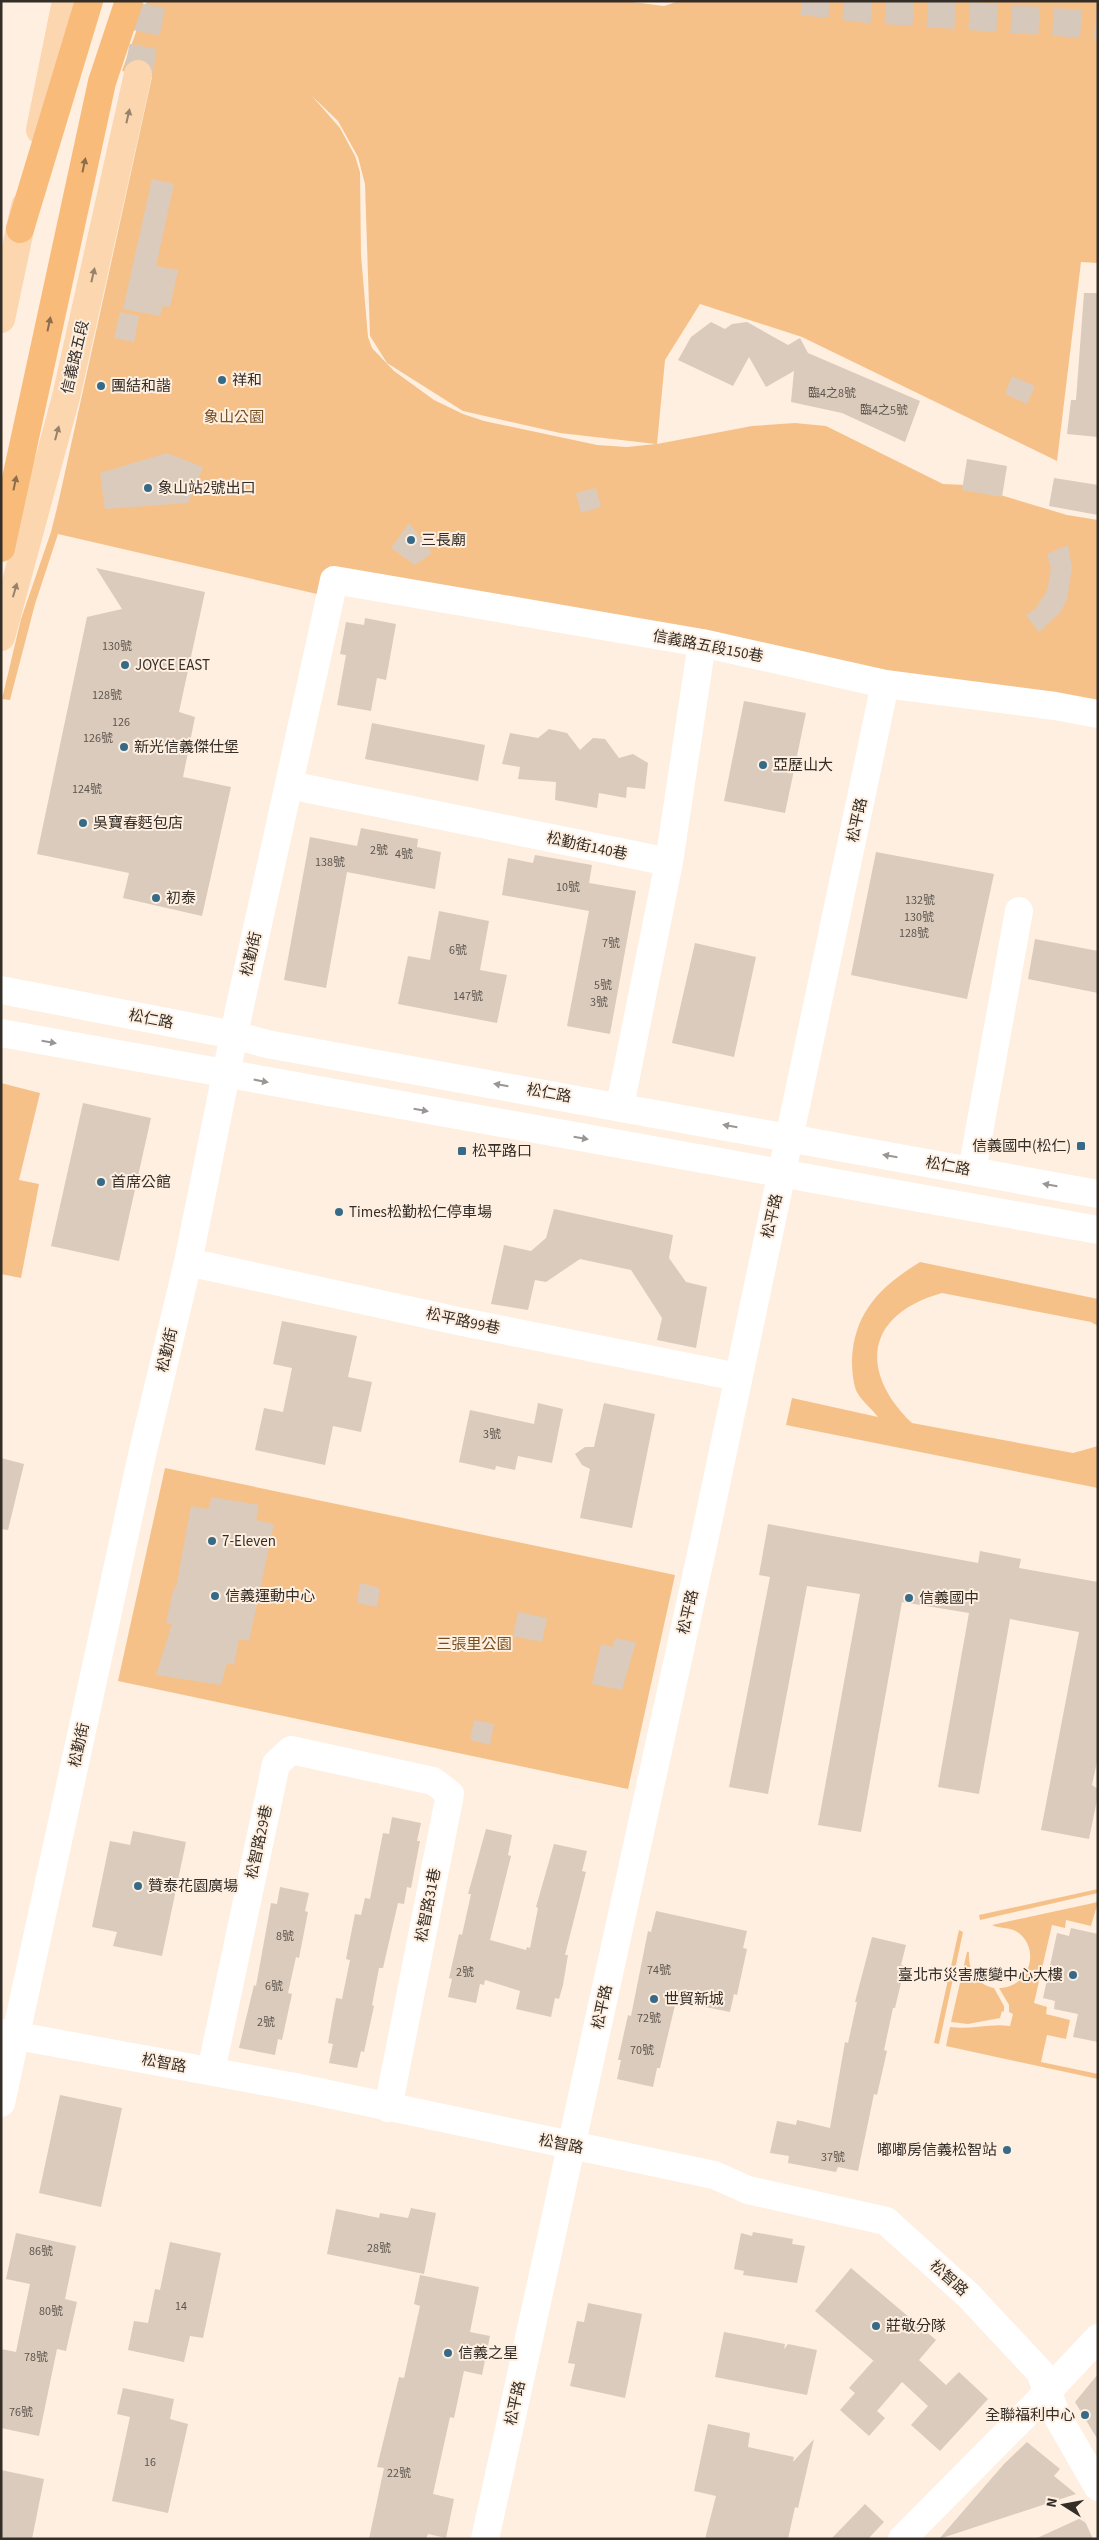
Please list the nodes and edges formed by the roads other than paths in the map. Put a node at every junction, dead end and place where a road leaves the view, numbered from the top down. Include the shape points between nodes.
1 (66, 1) edge
2 (89, 1) edge
3 (129, 1) edge
4 (138, 74) tunnel mouth
5 (20, 229) junction
6 (1, 319) edge
7 (1, 548) edge
8 (331, 596) joint
9 (1, 637) edge
10 (702, 644) junction
11 (886, 684) junction
12 (1098, 714) edge
13 (288, 785) junction
14 (669, 862) junction
15 (1019, 911) dead end
16 (1, 990) edge
17 (1, 1033) edge
18 (234, 1035) junction
19 (226, 1073) junction
20 (620, 1106) junction
21 (789, 1137) junction
22 (972, 1170) junction
23 (782, 1174) junction
24 (1098, 1194) edge
25 (1098, 1230) edge
26 (188, 1262) junction
27 (738, 1377) junction
28 (362, 1766) joint
29 (9, 2035) edge
30 (211, 2071) junction
31 (1, 2104) edge
32 (388, 2108) junction
33 (572, 2145) junction
34 (1098, 2338) edge
35 (1048, 2391) junction
36 (1098, 2487) edge
37 (486, 2539) edge
38 (902, 2539) edge

1 - 5 main road
2 - 5 highway
7 -> 3 highway via 102,82
9 -> 4 main road, 信義路五段 via 66,397
5 - 6 main road
8 - 10 street, 信義路五段150巷 via 334,580
8 - 13 street, 松勤街
10 - 11 street, 信義路五段150巷
10 - 14 street
11 - 12 street, 信義路五段150巷
11 - 21 street, 松平路
13 - 14 street, 松勤街140巷
13 - 18 street, 松勤街
14 - 20 street
15 - 22 street
16 - 18 street, 松仁路
17 -> 19 street
18 - 19 street, 松勤街
20 -> 18 street, 松仁路 via 267,1044
19 -> 23 street
19 - 26 street, 松勤街
21 -> 20 street, 松仁路
22 -> 21 street, 松仁路
21 - 23 street, 松平路
24 -> 22 street, 松仁路
23 - 25 street
23 - 27 street, 松平路
26 - 27 street, 松平路99巷
26 - 29 street, 松勤街
27 - 33 street, 松平路
28 - 30 street, 松智路29巷 via 291,1750 276,1764
28 - 32 street, 松智路31巷 via 433,1781 450,1794
29 - 30 street, 松智路
29 - 31 street, 松勤街
30 - 32 street, 松智路
32 - 33 street, 松智路
33 - 35 street, 松智路 via 714,2175 748,2190 886,2221 968,2296 1040,2372
33 - 37 street, 松平路
34 - 35 street
35 - 36 street, 松智路 via 1056,2414
35 - 38 street

